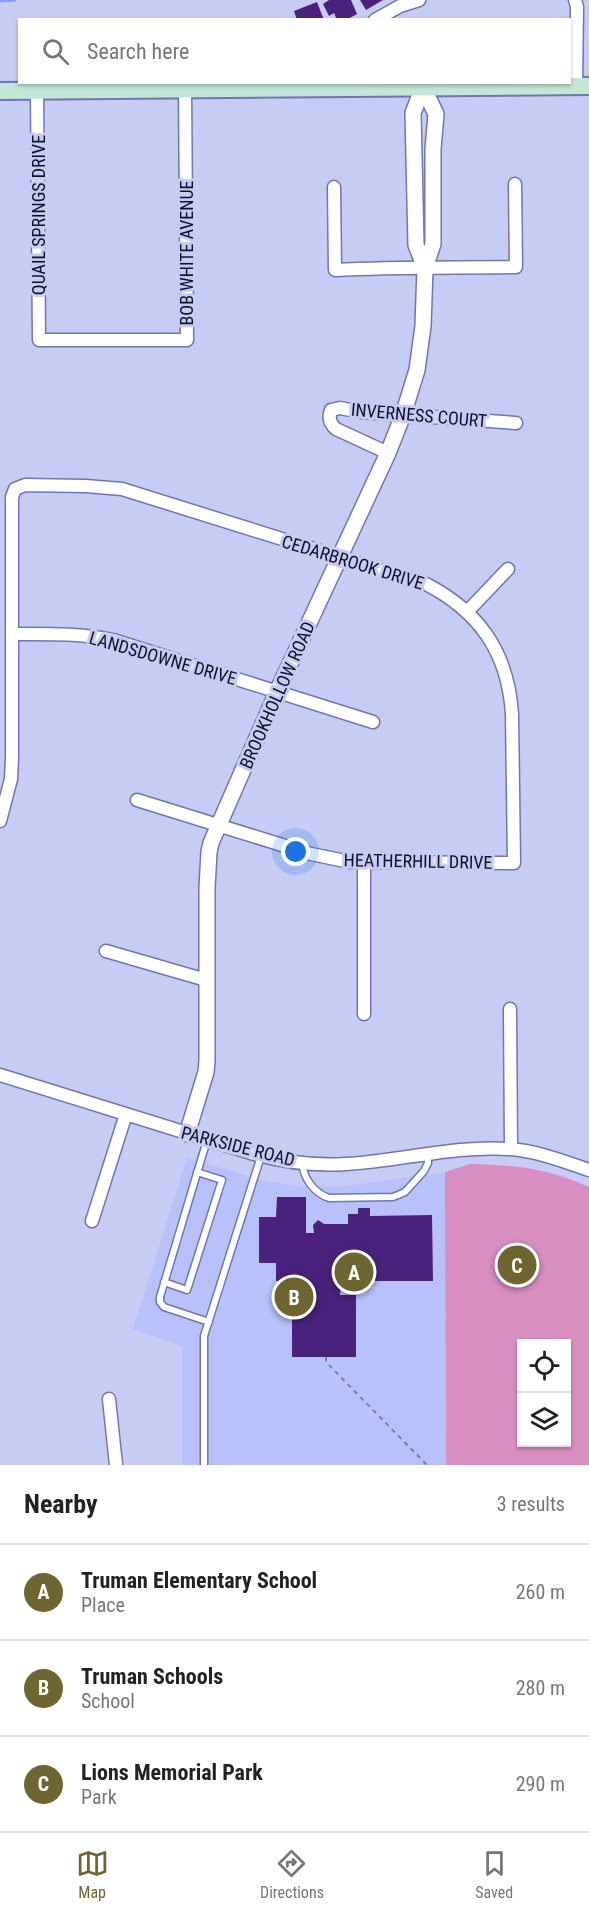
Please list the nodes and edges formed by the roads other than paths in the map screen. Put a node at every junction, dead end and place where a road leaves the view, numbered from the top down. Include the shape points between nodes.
1 (419, 0) edge
2 (575, 0) edge
3 (379, 18) edge
4 (350, 85) edge
5 (583, 86) edge
6 (423, 87) junction
7 (185, 89) junction
8 (37, 90) junction
9 (0, 91) edge
10 (515, 184) dead end
11 (334, 187) dead end
12 (425, 268) junction
13 (39, 340) joint
14 (403, 415) junction
15 (516, 423) dead end
16 (388, 453) junction
17 (340, 558) junction
18 (508, 569) dead end
19 (467, 612) junction
20 (12, 634) junction
21 (277, 692) junction
22 (373, 722) dead end
23 (137, 800) dead end
24 (0, 820) edge
25 (219, 825) junction
26 (364, 863) junction
27 (514, 863) joint
28 (106, 951) dead end
29 (206, 980) junction
30 (510, 1009) dead end
31 (364, 1014) dead end
32 (0, 1076) edge
33 (126, 1114) junction
34 (187, 1134) junction
35 (207, 1140) junction
36 (511, 1149) junction
37 (428, 1154) junction
38 (261, 1156) junction
39 (302, 1163) junction
40 (589, 1170) edge
41 (197, 1172) junction
42 (92, 1221) dead end
43 (164, 1282) junction
44 (209, 1322) junction
45 (110, 1399) dead end
46 (116, 1465) edge
47 (204, 1465) edge

1 - 3 street
2 - 5 street
4 - 6 main road
4 - 7 main road
5 - 6 main road
6 - 12 street, BROOKHOLLOW ROAD via 413,113 416,244
6 - 12 street, BROOKHOLLOW ROAD via 436,114 433,244
7 - 8 main road
7 - 13 street, BOB WHITE AVENUE via 187,340
8 - 9 main road
8 - 13 street, QUAIL SPRINGS DRIVE
10 - 12 street via 516,267
11 - 12 street via 335,270
12 - 14 street, BROOKHOLLOW ROAD via 417,370
14 - 15 street, INVERNESS COURT
14 - 16 street, BROOKHOLLOW ROAD
14 - 16 street, INVERNESS COURT via 340,408 329,414 336,429
16 - 17 street, BROOKHOLLOW ROAD
17 - 19 street, CEDARBROOK DRIVE via 426,584
17 - 20 street, CEDARBROOK DRIVE via 122,489 25,485 14,492
17 - 21 street, BROOKHOLLOW ROAD
18 - 19 street
19 - 27 street, CEDARBROOK DRIVE via 500,656 508,681 513,735
20 - 21 street, LANDSDOWNE DRIVE via 113,639
20 - 24 street via 11,779
21 - 22 street, LANDSDOWNE DRIVE
21 - 25 street, BROOKHOLLOW ROAD
23 - 25 street, HEATHERHILL DRIVE
25 - 26 street, HEATHERHILL DRIVE via 328,858
25 - 29 street, BROOKHOLLOW ROAD via 209,852
26 - 27 street, HEATHERHILL DRIVE
26 - 31 street
28 - 29 street
29 - 34 street, BROOKHOLLOW ROAD via 206,1072
30 - 36 street
32 - 33 street, PARKSIDE ROAD
33 - 34 street, PARKSIDE ROAD
33 - 42 street
34 - 35 street, PARKSIDE ROAD
35 - 38 street, PARKSIDE ROAD
35 - 41 lane
36 - 37 street, PARKSIDE ROAD
36 - 40 street, PARKSIDE ROAD
37 - 39 street, PARKSIDE ROAD via 346,1164
37 - 39 lane via 419,1177 405,1192 393,1197 329,1198 308,1180
38 - 39 street, PARKSIDE ROAD
38 - 44 lane
41 - 43 lane
41 - 43 lane via 222,1180 187,1290
43 - 44 lane via 160,1302 164,1307
44 - 47 lane via 204,1340
45 - 46 street

